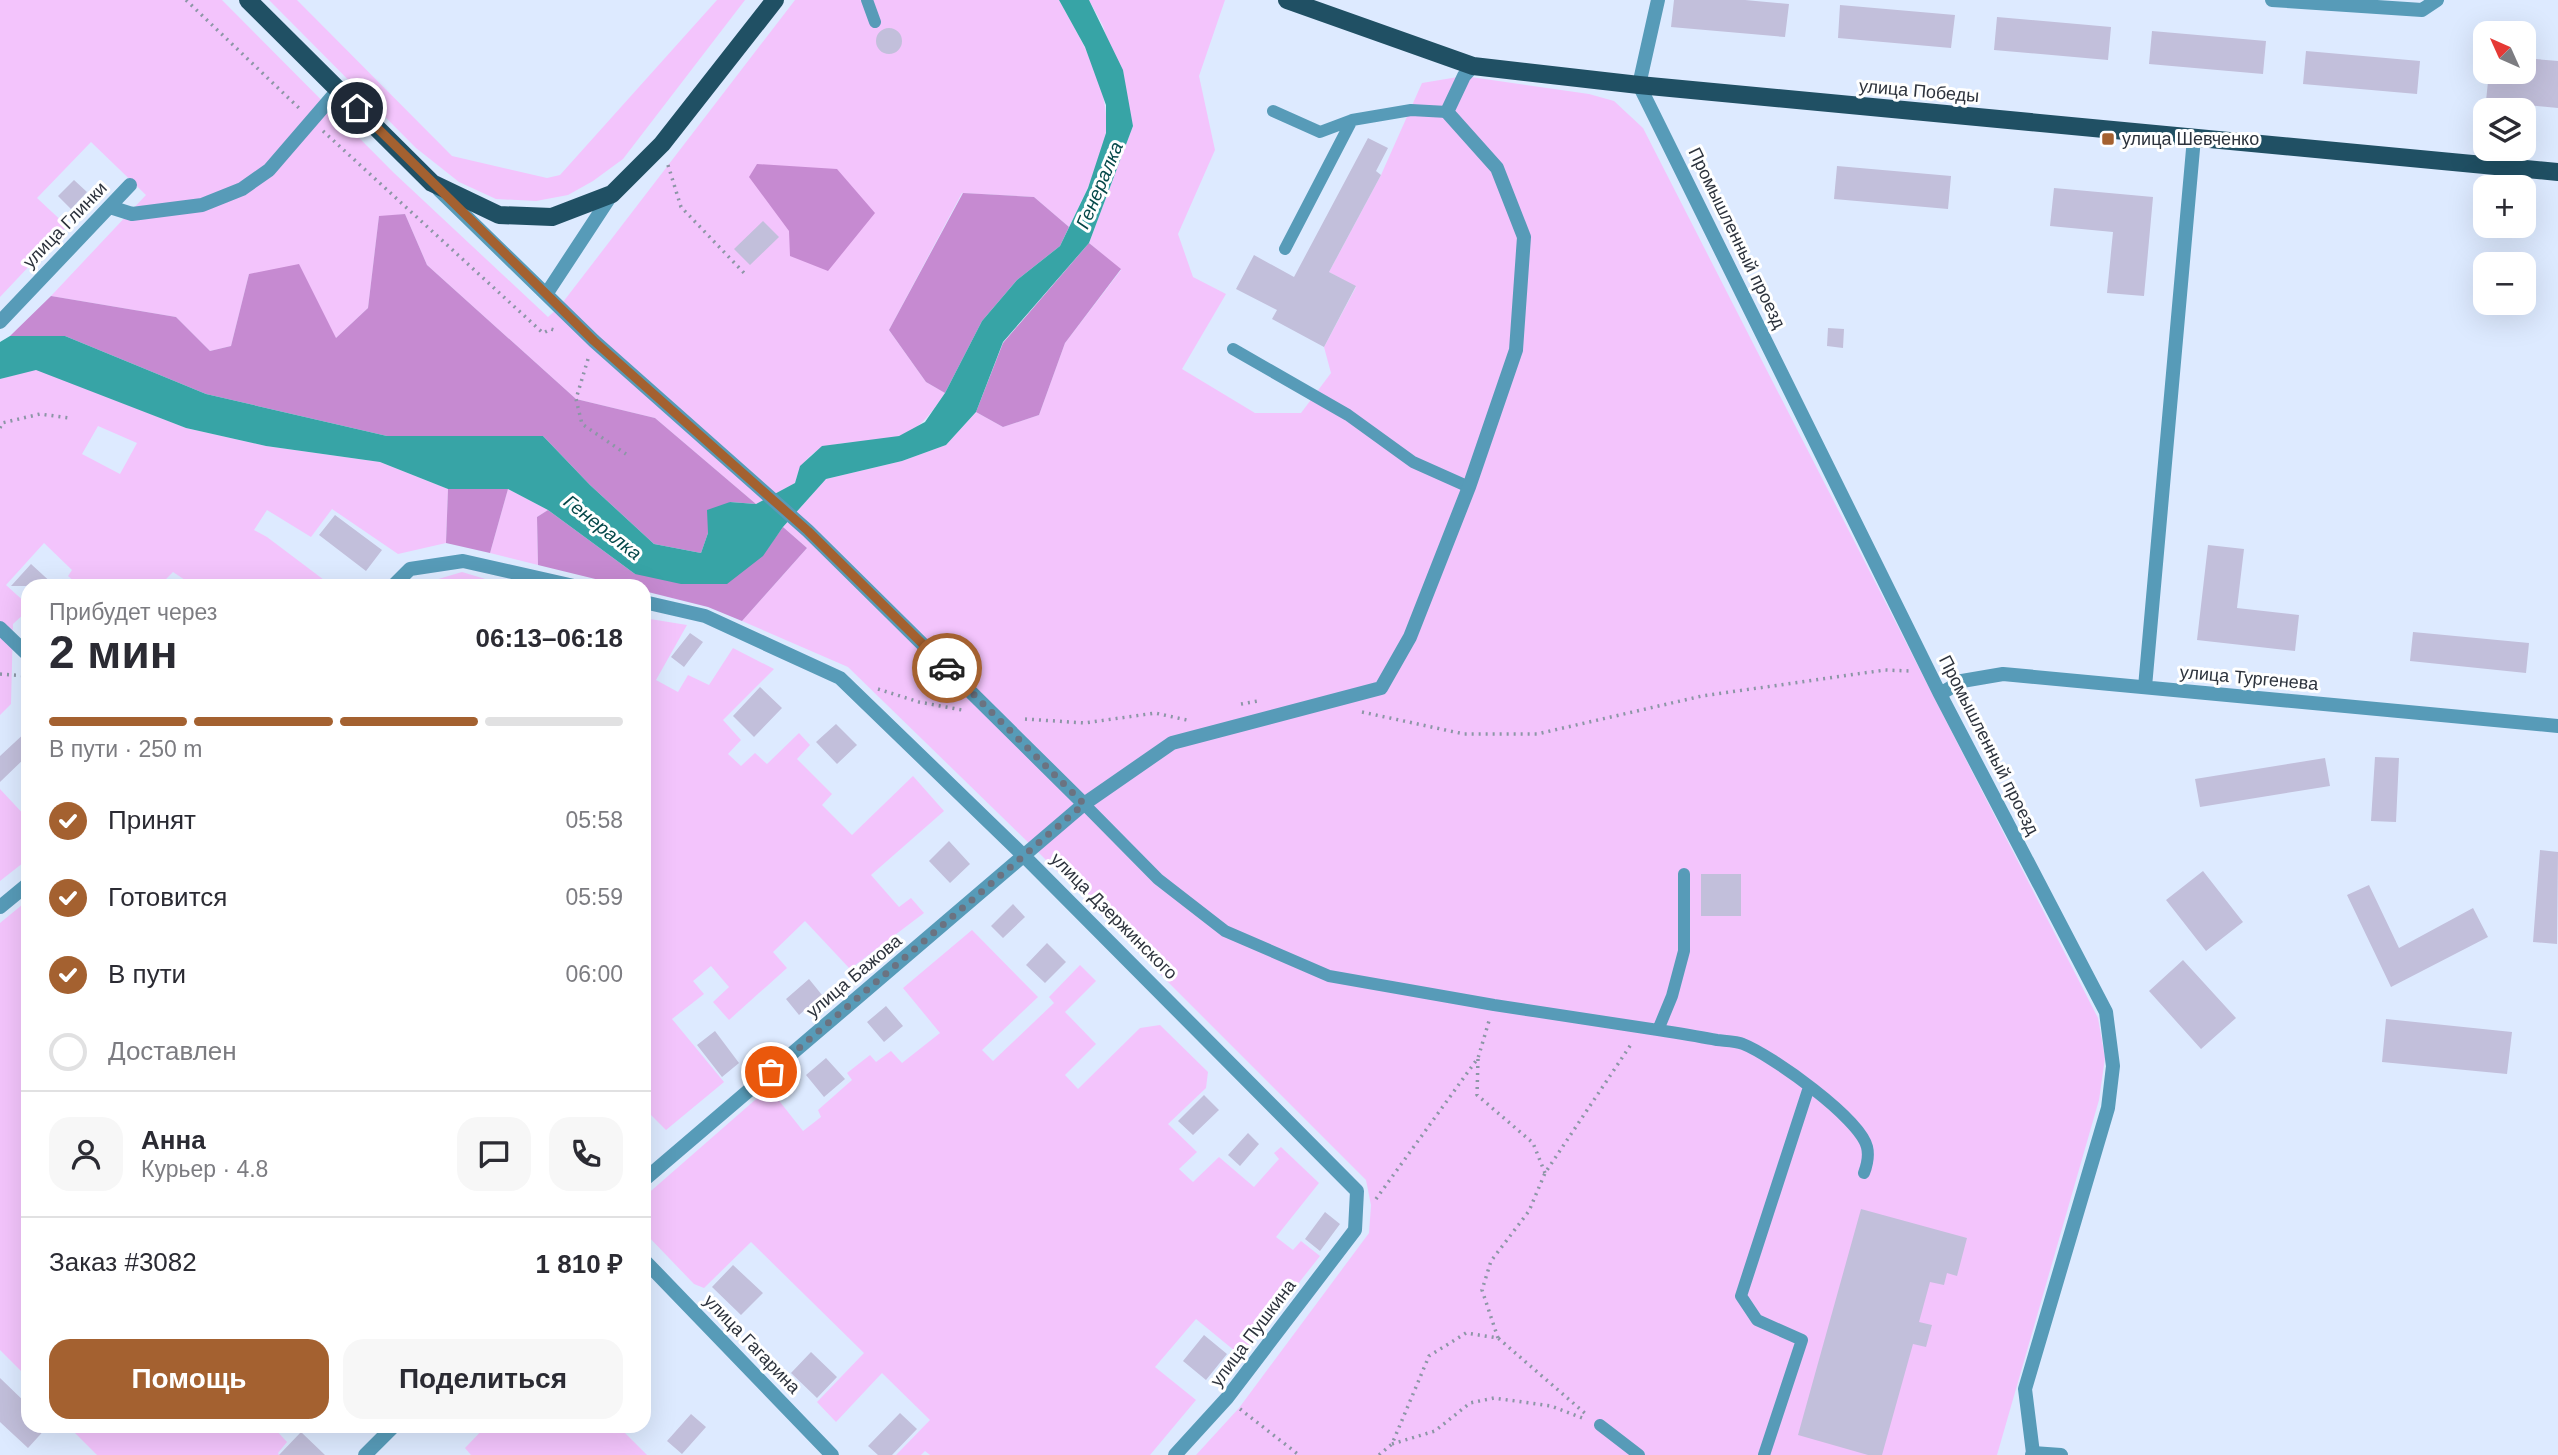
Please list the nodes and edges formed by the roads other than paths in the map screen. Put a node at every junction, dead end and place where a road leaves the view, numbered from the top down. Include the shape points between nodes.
1 (248, 0) edge
2 (775, 0) edge
3 (867, 0) edge
4 (1287, 0) edge
5 (1657, 0) edge
6 (2272, 0) edge
7 (2437, 0) edge
8 (875, 22) dead end
9 (1473, 66) junction
10 (1639, 85) junction
11 (338, 90) junction
12 (1273, 111) dead end
13 (1447, 112) junction
14 (1352, 120) junction
15 (2194, 138) junction
16 (2558, 172) edge
17 (432, 183) junction
18 (130, 185) dead end
19 (612, 194) junction
20 (110, 207) junction
21 (1285, 249) dead end
22 (547, 293) junction
23 (0, 322) edge
24 (1233, 349) dead end
25 (1469, 487) junction
26 (400, 579) edge
27 (543, 579) edge
28 (651, 604) edge
29 (0, 628) edge
30 (21, 648) edge
31 (2145, 687) junction
32 (1940, 694) junction
33 (2558, 726) edge
34 (1084, 804) junction
35 (1024, 856) junction
36 (1684, 874) dead end
37 (21, 890) edge
38 (0, 907) edge
39 (1658, 1030) junction
40 (1809, 1087) junction
41 (1864, 1173) dead end
42 (651, 1174) edge
43 (1355, 1230) joint
44 (651, 1267) edge
45 (1600, 1425) road end
46 (387, 1433) edge
47 (2033, 1454) edge
48 (365, 1455) edge
49 (832, 1455) edge
50 (1175, 1455) edge
51 (1639, 1455) edge
52 (1764, 1455) edge
53 (2061, 1455) edge

1 - 11 main road
2 - 19 main road via 662,144
3 - 8 lane
4 - 9 main road, улица Победы
5 - 10 street
6 - 7 street via 2422,10
9 - 10 main road, улица Победы
9 - 13 street
10 - 15 main road, улица Победы
10 - 32 street, Промышленный проезд
11 - 17 main road
11 - 20 street via 269,170 242,189 202,205 132,214
12 - 14 lane via 1320,132
13 - 14 lane via 1411,110
13 - 25 street, улица Бажова via 1497,168 1524,237 1516,349
14 - 21 lane
15 - 16 main road, улица Победы
15 - 31 street
17 - 19 main road via 499,215 552,217
17 - 22 street
18 - 20 street, улица Глинки
19 - 22 street
20 - 23 street, улица Глинки
22 - 34 street via 594,341 808,531
24 - 25 lane via 1348,415 1413,462
25 - 34 street, улица Бажова via 1410,637 1381,688 1171,743
26 - 27 street via 411,569 463,561
28 - 35 street, улица Дзержинского via 705,616 841,678
29 - 30 street
31 - 32 street, улица Тургенева via 2003,674 1962,681
31 - 33 street, улица Тургенева
32 - 47 street, Промышленный проезд via 2106,1012 2113,1066 2108,1108 2025,1389
34 - 35 street, улица Бажова
34 - 39 lane via 1158,879 1225,930 1329,976
35 - 42 street, улица Бажова
35 - 43 street, улица Дзержинского via 1357,1191
36 - 39 lane via 1684,951
37 - 38 street
39 - 40 lane via 1742,1044
40 - 41 lane via 1858,1130 1867,1146
40 - 52 lane via 1741,1296 1758,1320 1802,1340
43 - 50 street, улица Пушкина via 1227,1398
44 - 49 street, улица Гагарина
45 - 51 lane
46 - 48 street
47 - 53 street

